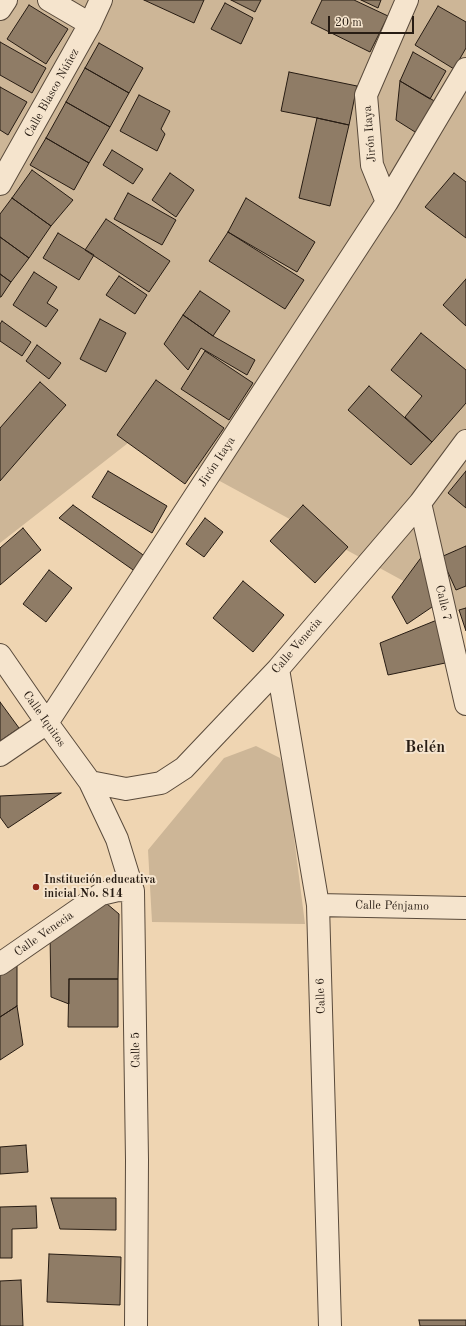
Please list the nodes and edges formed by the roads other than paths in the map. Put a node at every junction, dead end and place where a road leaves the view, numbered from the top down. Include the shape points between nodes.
1 (6, 0) edge
2 (49, 0) edge
3 (101, 0) edge
4 (407, 0) edge
5 (0, 9) edge
6 (90, 24) junction
7 (466, 69) edge
8 (0, 184) edge
9 (387, 202) junction
10 (466, 441) edge
11 (420, 502) junction
12 (0, 655) edge
13 (278, 669) junction
14 (466, 704) edge
15 (47, 723) junction
16 (0, 755) edge
17 (90, 782) junction
18 (133, 891) junction
19 (318, 905) junction
20 (466, 908) edge
21 (0, 964) edge
22 (136, 1326) edge
23 (330, 1326) edge

1 - 5 street
2 - 6 street
3 - 6 street, Calle Blasco Núñez
4 - 9 street, Jirón Itaya via 366,94 372,165
6 - 8 street, Calle Blasco Núñez
7 - 9 street, Jirón Itaya
9 - 15 street, Jirón Itaya
10 - 11 street, Calle Venecia
11 - 13 street, Calle Venecia
11 - 14 street, Calle 7
12 - 15 street, Calle Iquitos
13 - 17 street, Calle Venecia via 184,768 161,783 126,789
13 - 19 street, Calle 6
15 - 16 street
15 - 17 street, Calle Iquitos
17 - 18 street, Calle 5 via 117,839
18 - 21 street, Calle Venecia via 118,890 101,894
18 - 22 street, Calle 5 via 137,1160
19 - 20 street, Calle Pénjamo
19 - 23 street, Calle 6

